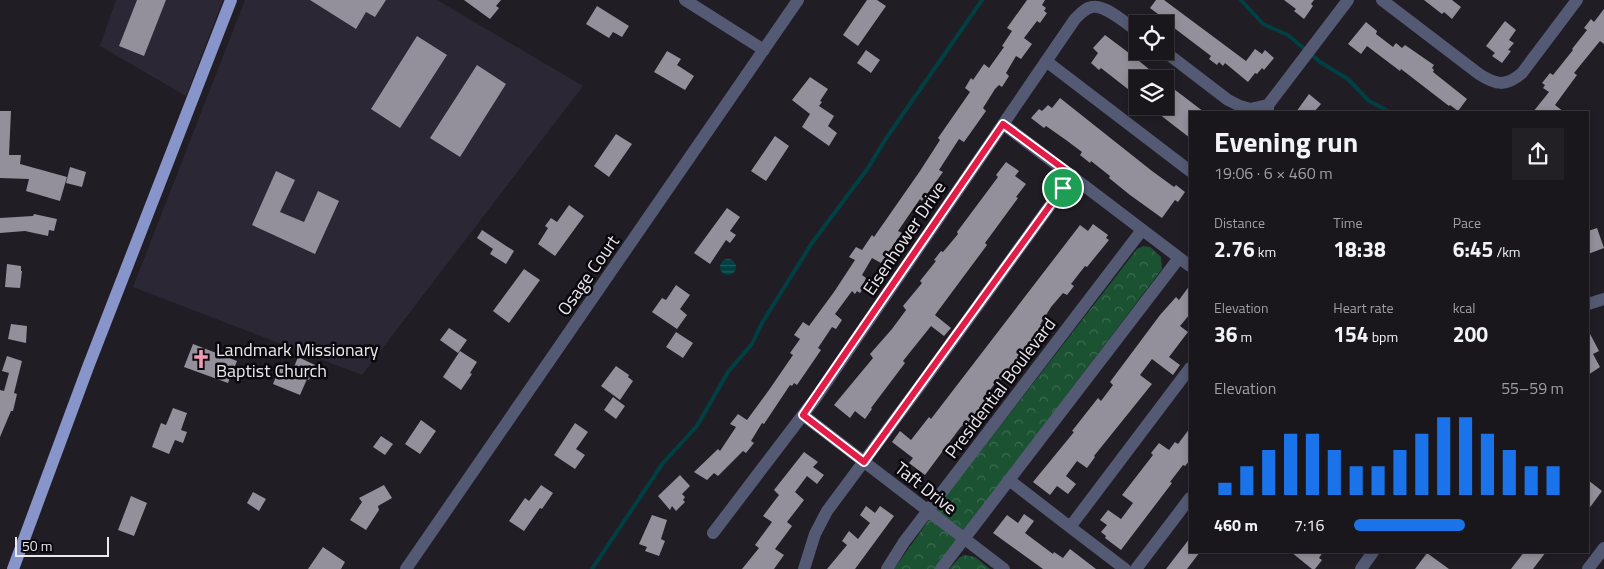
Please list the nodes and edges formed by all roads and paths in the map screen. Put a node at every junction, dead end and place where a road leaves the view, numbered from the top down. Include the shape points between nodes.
1 (231, 0) edge
2 (686, 0) edge
3 (798, 0) edge
4 (1348, 0) edge
5 (1382, 0) edge
6 (1577, 0) edge
7 (1129, 26) edge
8 (764, 50) junction
9 (1174, 59) edge
10 (1046, 61) junction
11 (1268, 109) edge
12 (1003, 124) junction
13 (1189, 170) edge
14 (1072, 175) junction
15 (1142, 230) junction
16 (1179, 258) junction
17 (1189, 265) edge
18 (1604, 299) edge
19 (1589, 304) edge
20 (1189, 369) edge
21 (803, 415) junction
22 (864, 462) junction
23 (1010, 480) junction
24 (1189, 499) edge
25 (928, 512) junction
26 (1070, 527) junction
27 (714, 533) dead end
28 (964, 539) junction
29 (1604, 548) edge
30 (1372, 553) edge
31 (13, 569) edge
32 (406, 569) edge
33 (804, 569) edge
34 (887, 569) edge
35 (941, 569) edge
36 (1004, 569) edge
37 (1125, 569) edge
38 (1136, 569) edge
39 (1361, 569) edge
40 (1588, 569) edge

1 - 31 main road
2 - 8 street
3 - 8 street, Osage Court
4 - 11 street
5 - 6 street via 1479,74 1500,84 1512,81 1522,73
7 - 10 street, Eisenhower Drive via 1106,9 1093,6 1083,10
8 - 32 street, Osage Court
9 - 11 street via 1228,100 1250,109
10 - 12 street, Eisenhower Drive
10 - 13 street
12 - 14 street
12 - 21 street, Eisenhower Drive
14 - 15 street
14 - 22 street
15 - 16 street
15 - 25 street, Presidential Boulevard
16 - 17 street
16 - 23 street
18 - 19 street
20 - 26 street
21 - 22 street, Taft Drive
21 - 27 street, Eisenhower Drive
22 - 25 street, Taft Drive
22 - 33 street via 823,517 814,534
23 - 26 street
23 - 28 street
24 - 38 street
25 - 28 street, Taft Drive
25 - 34 street, Presidential Boulevard
26 - 37 street
28 - 35 street
28 - 36 street, Taft Drive
29 - 40 street
30 - 39 street

